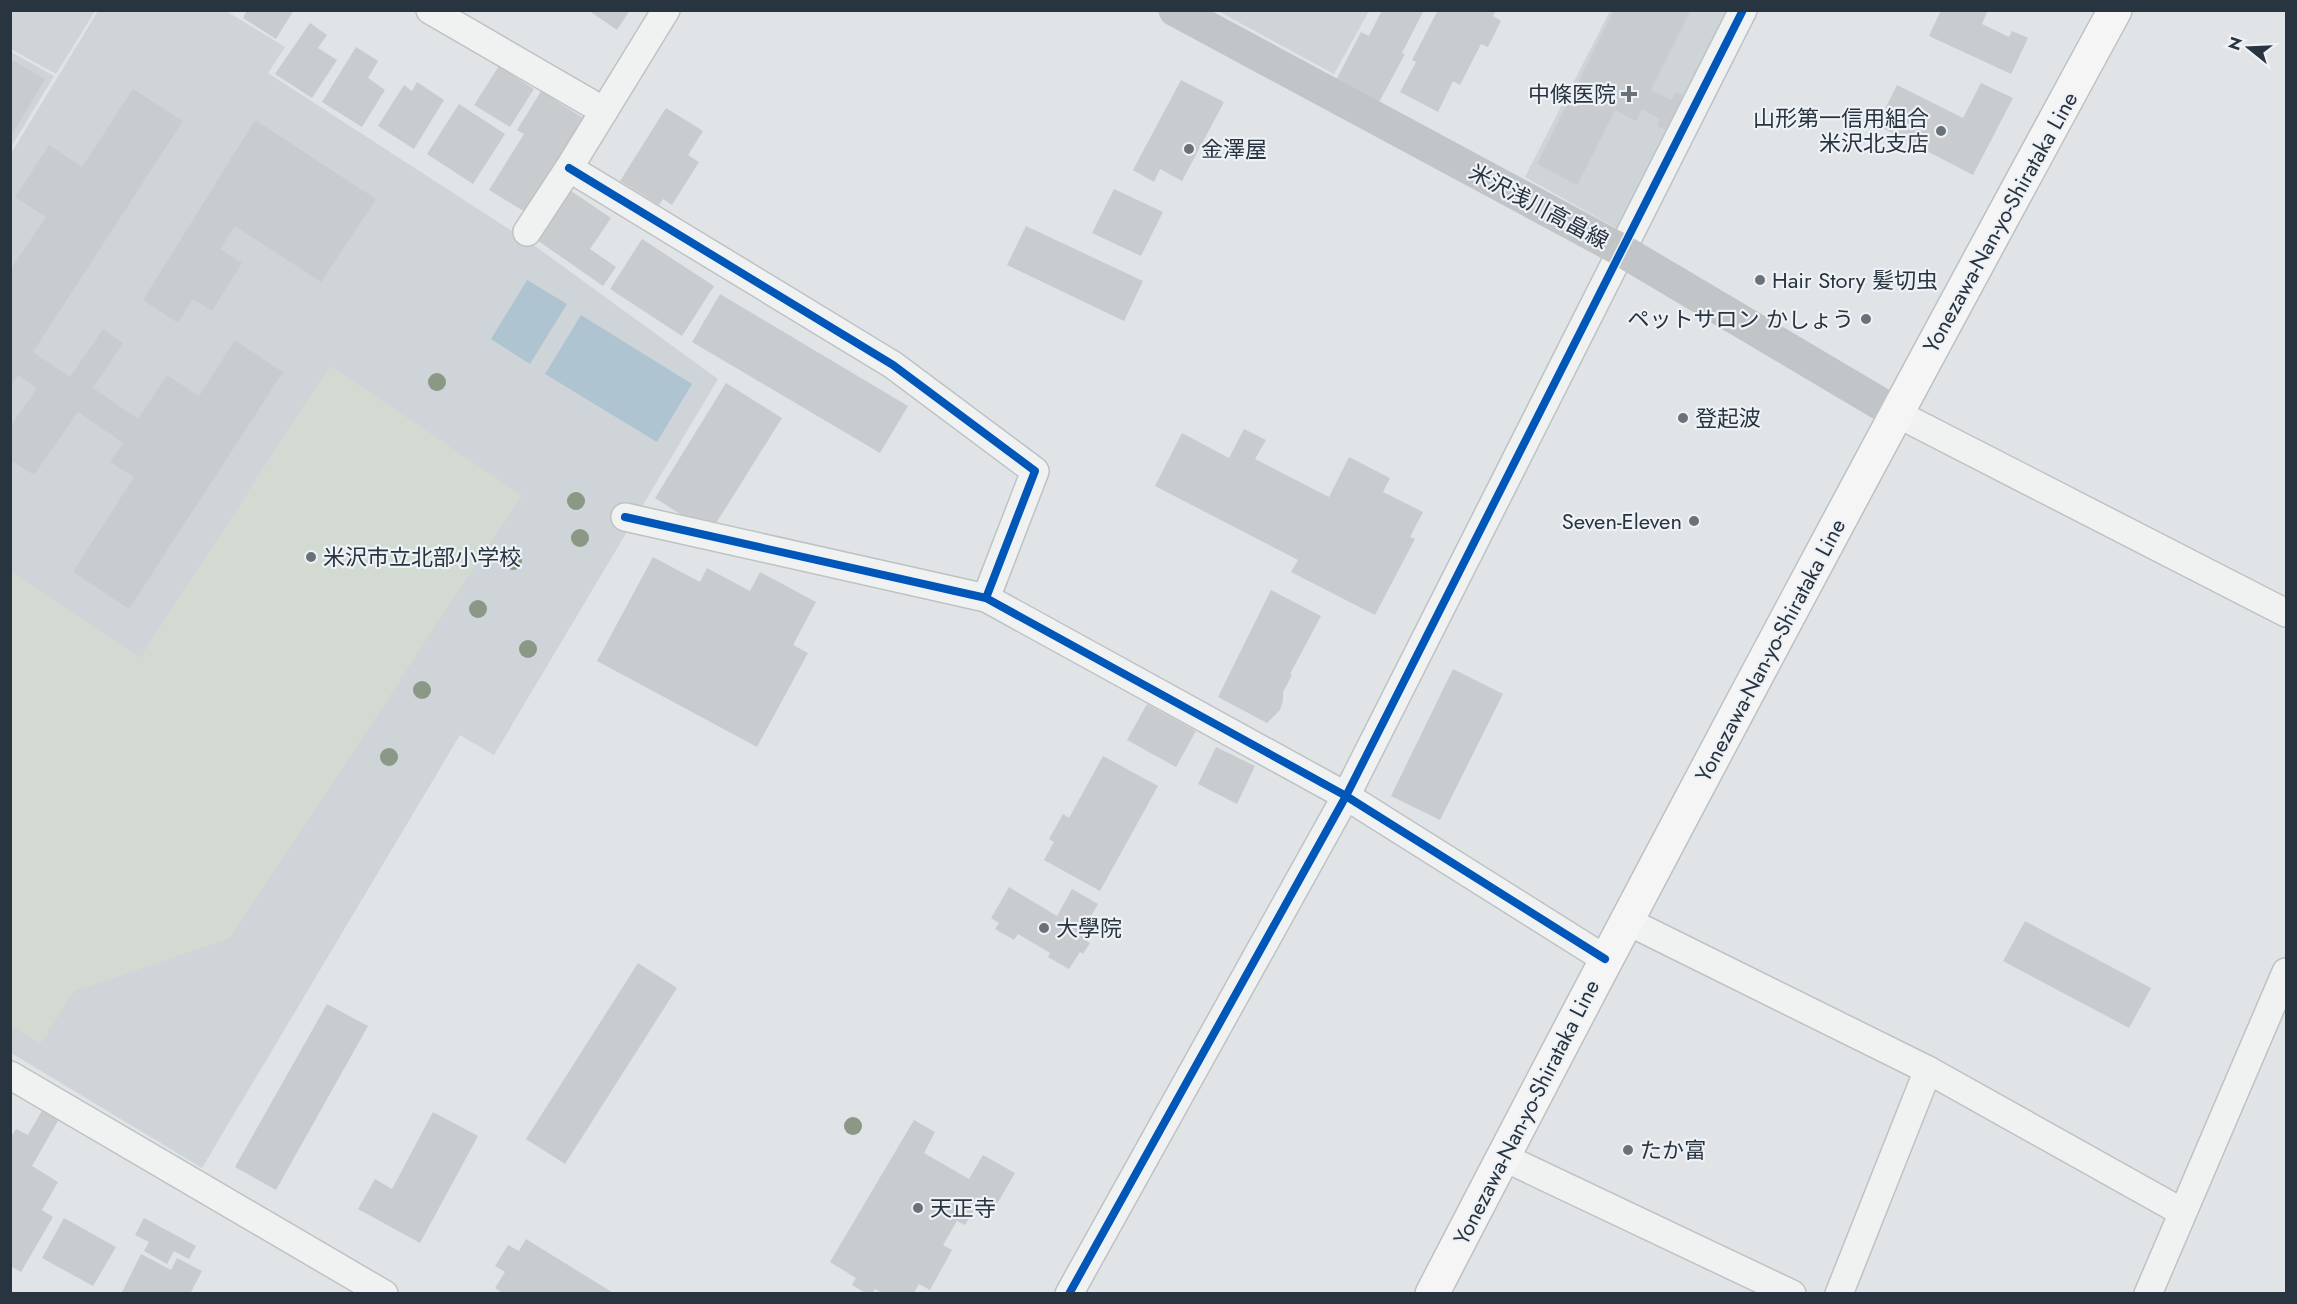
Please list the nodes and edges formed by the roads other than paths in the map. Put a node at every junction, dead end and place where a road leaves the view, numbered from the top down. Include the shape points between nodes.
1 (430, 10) edge
2 (666, 10) edge
3 (1175, 10) edge
4 (1743, 10) edge
5 (2115, 10) edge
6 (604, 111) junction
7 (570, 168) junction
8 (527, 231) dead end
9 (1621, 250) junction
10 (1896, 413) junction
11 (625, 517) dead end
12 (986, 598) junction
13 (2286, 613) edge
14 (1346, 796) junction
15 (1627, 921) junction
16 (1605, 959) junction
17 (2286, 972) edge
18 (1928, 1070) junction
19 (10, 1075) edge
20 (1503, 1157) junction
21 (2182, 1212) junction
22 (384, 1293) edge
23 (1069, 1293) edge
24 (1432, 1293) edge
25 (1792, 1293) edge
26 (1839, 1293) edge
27 (2148, 1293) edge

1 - 6 street
2 - 6 street
3 - 9 main road, 米沢浅川高畠線
4 - 9 street
5 - 10 main road, Yonezawa-Nan-yo-Shirataka Line
6 - 7 street
7 - 8 street
7 - 12 street via 893,364 1035,471
9 - 10 main road, 米沢浅川高畠線
9 - 14 street
10 - 13 street
10 - 15 main road, Yonezawa-Nan-yo-Shirataka Line
11 - 12 street
12 - 14 street
14 - 16 street
14 - 23 street
15 - 16 main road, Yonezawa-Nan-yo-Shirataka Line
15 - 18 street
16 - 20 main road, Yonezawa-Nan-yo-Shirataka Line
17 - 21 street
18 - 21 street
18 - 26 street
19 - 22 street
20 - 24 main road, Yonezawa-Nan-yo-Shirataka Line
20 - 25 street
21 - 27 street

